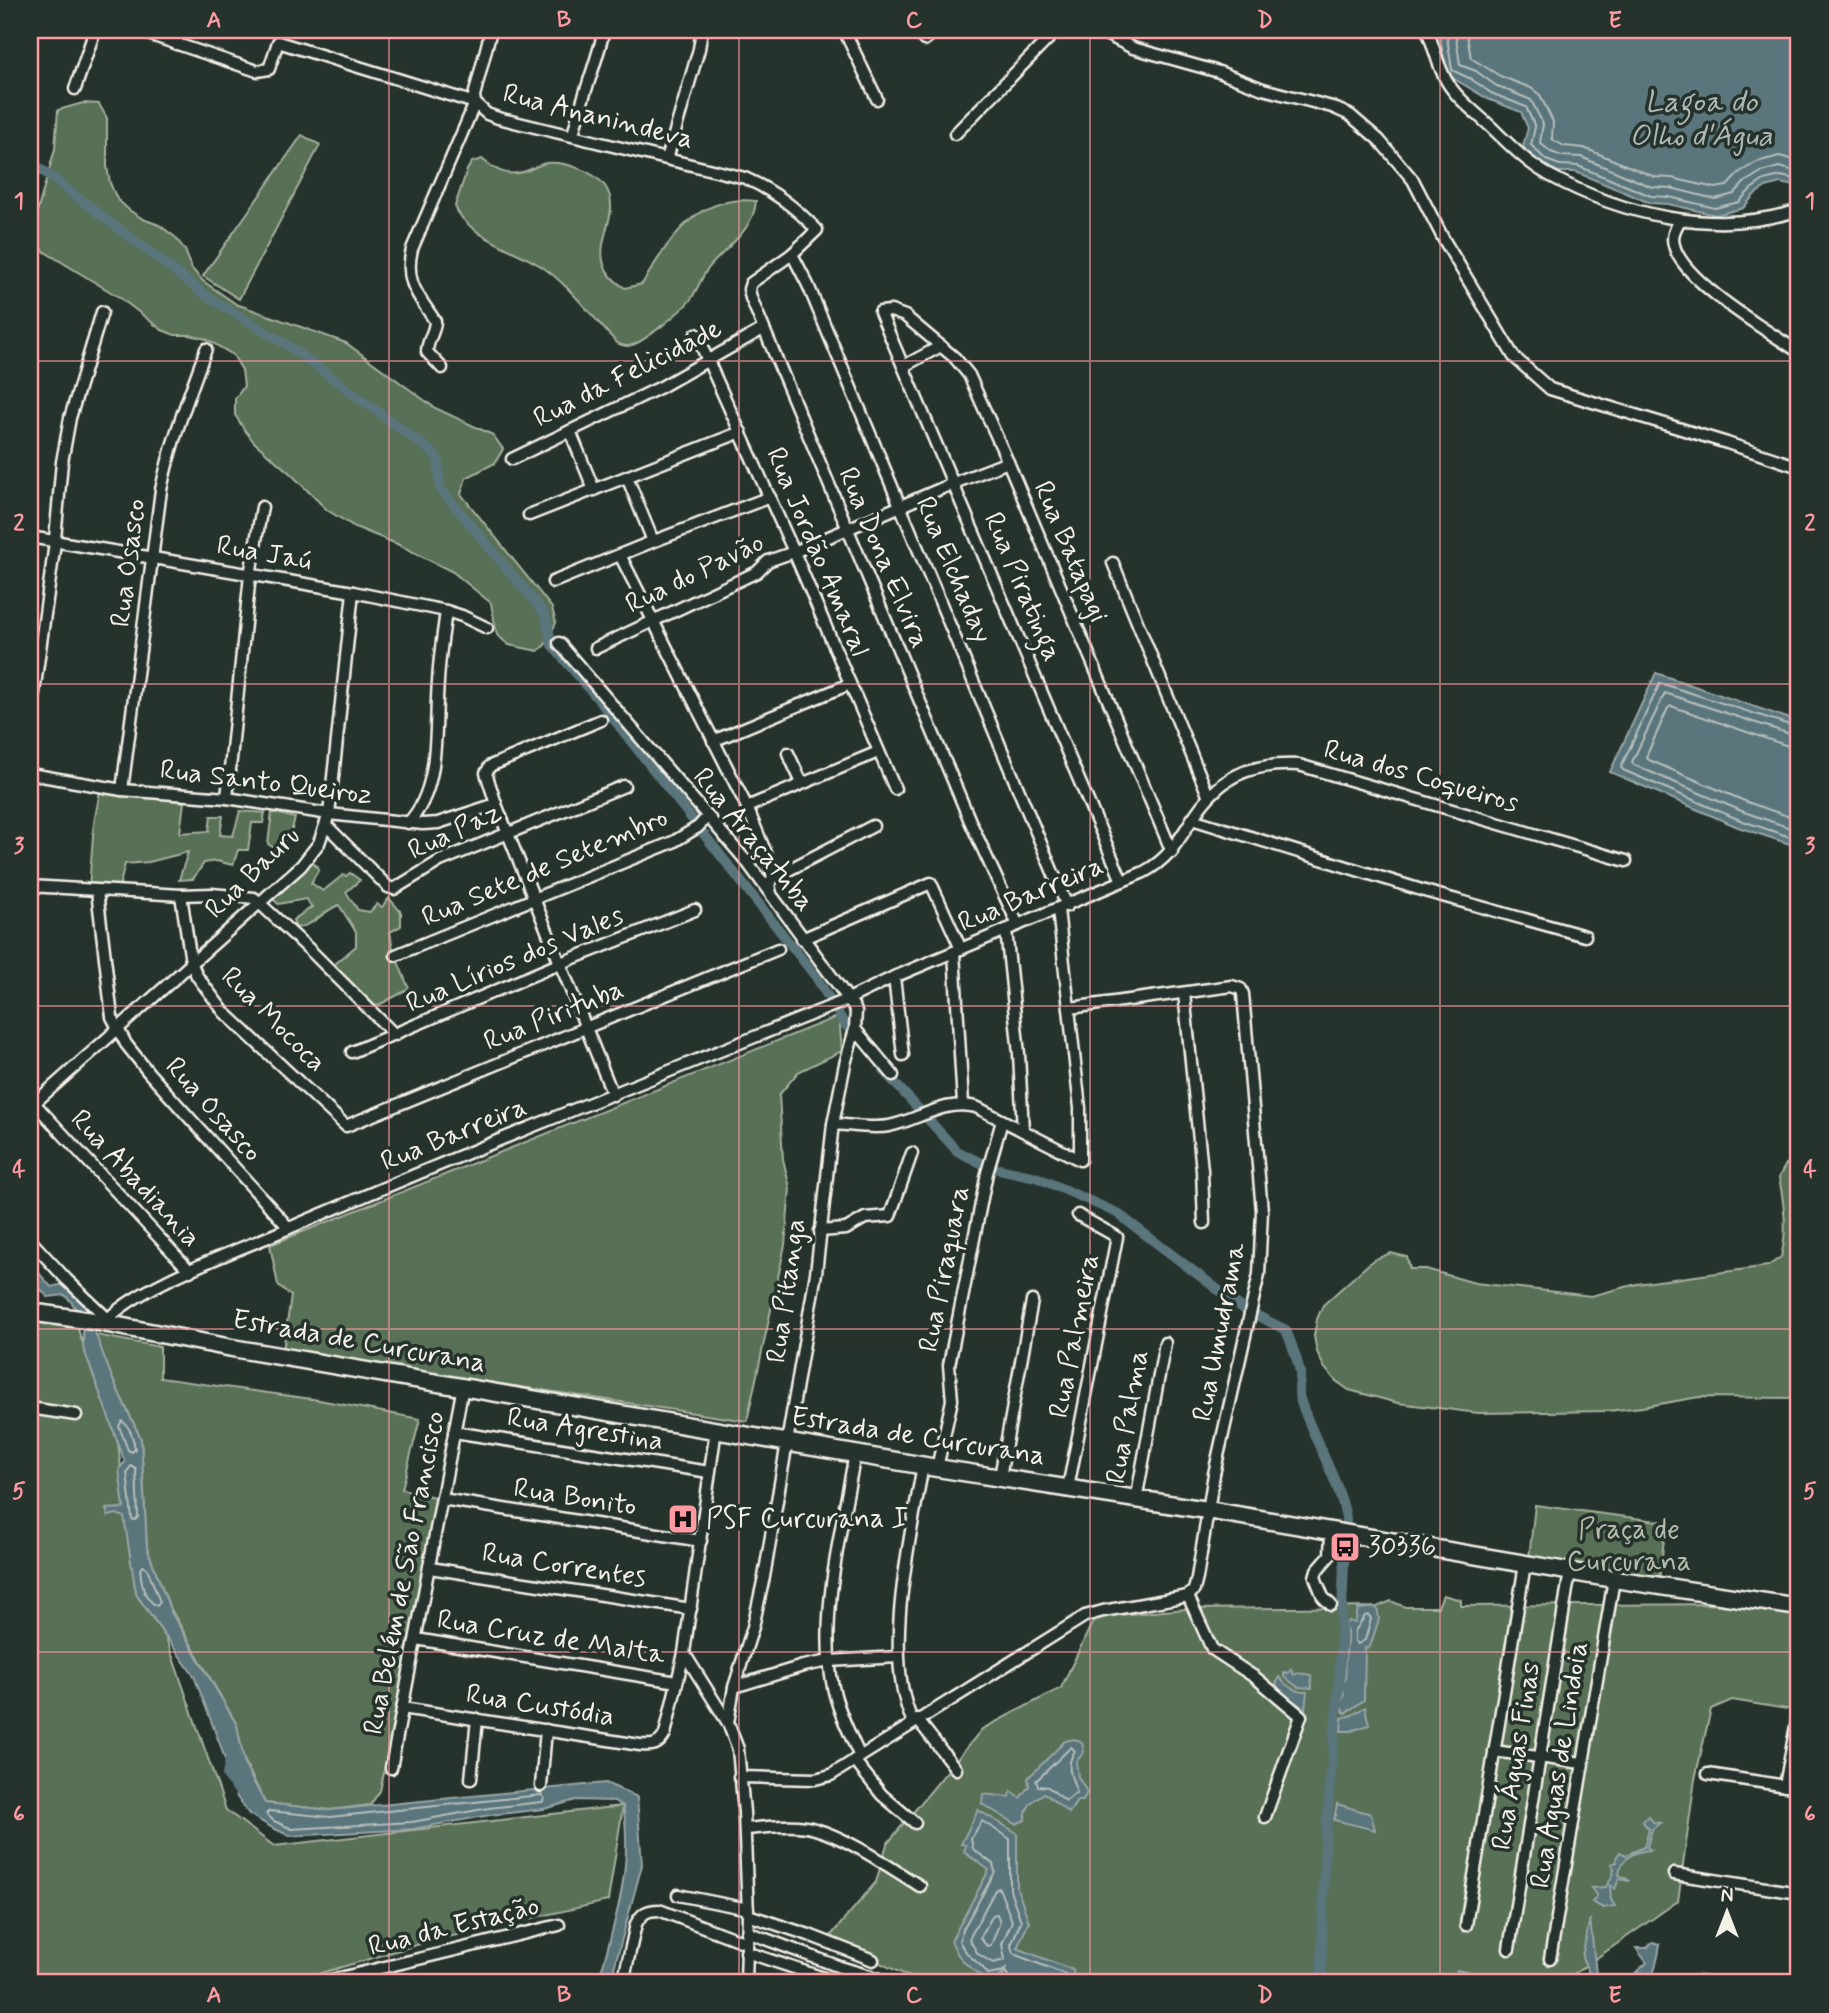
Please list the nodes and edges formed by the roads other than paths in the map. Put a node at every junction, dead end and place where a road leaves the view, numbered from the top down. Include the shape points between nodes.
1 (95, 30) edge
2 (136, 30) edge
3 (179, 30) edge
4 (281, 30) edge
5 (491, 30) edge
6 (604, 30) edge
7 (702, 30) edge
8 (844, 30) edge
9 (937, 30) edge
10 (1039, 30) edge
11 (1057, 30) edge
12 (1098, 30) edge
13 (1427, 30) edge
14 (924, 40) dead end
15 (1048, 40) junction
16 (278, 42) junction
17 (176, 44) junction
18 (75, 89) dead end
19 (877, 99) dead end
20 (475, 103) junction
21 (955, 134) dead end
22 (573, 135) junction
23 (667, 159) junction
24 (1799, 210) edge
25 (1680, 220) junction
26 (817, 230) joint
27 (792, 254) junction
28 (102, 312) dead end
29 (880, 312) joint
30 (763, 329) junction
31 (696, 334) dead end
32 (941, 346) junction
33 (206, 349) dead end
34 (1799, 352) edge
35 (708, 359) junction
36 (904, 366) junction
37 (442, 368) dead end
38 (570, 431) junction
39 (741, 432) junction
40 (512, 459) dead end
41 (1008, 462) junction
42 (1799, 467) edge
43 (627, 477) junction
44 (954, 483) junction
45 (594, 490) junction
46 (770, 497) junction
47 (901, 505) junction
48 (262, 507) dead end
49 (529, 514) dead end
50 (847, 530) junction
51 (30, 537) edge
52 (54, 541) junction
53 (653, 541) junction
54 (794, 552) junction
55 (620, 555) junction
56 (152, 557) junction
57 (1113, 563) dead end
58 (250, 575) junction
59 (553, 582) dead end
60 (353, 592) junction
61 (446, 611) junction
62 (653, 621) junction
63 (487, 628) dead end
64 (559, 643) dead end
65 (596, 648) dead end
66 (850, 684) junction
67 (601, 720) dead end
68 (30, 721) edge
69 (713, 741) junction
70 (878, 752) junction
71 (788, 753) dead end
72 (30, 774) edge
73 (802, 783) junction
74 (624, 786) dead end
75 (895, 789) dead end
76 (122, 790) junction
77 (1208, 795) junction
78 (227, 798) junction
79 (496, 804) junction
80 (747, 807) junction
81 (329, 814) junction
82 (707, 817) junction
83 (1192, 818) junction
84 (408, 823) junction
85 (327, 826) junction
86 (873, 826) dead end
87 (507, 833) junction
88 (1172, 852) junction
89 (1626, 861) dead end
90 (773, 878) junction
91 (1122, 881) junction
92 (30, 886) edge
93 (97, 891) junction
94 (181, 895) junction
95 (771, 895) junction
96 (535, 899) junction
97 (260, 903) junction
98 (1063, 907) junction
99 (695, 910) dead end
100 (1018, 925) junction
101 (1006, 930) junction
102 (1585, 936) dead end
103 (802, 939) junction
104 (778, 949) dead end
105 (958, 951) junction
106 (396, 955) dead end
107 (191, 962) junction
108 (561, 963) junction
109 (894, 977) junction
110 (1184, 993) junction
111 (845, 1000) junction
112 (1070, 1008) junction
113 (588, 1027) junction
114 (855, 1029) junction
115 (117, 1030) junction
116 (395, 1035) junction
117 (352, 1052) dead end
118 (903, 1055) dead end
119 (893, 1075) dead end
120 (30, 1082) edge
121 (613, 1095) junction
122 (31, 1104) edge
123 (963, 1104) junction
124 (1002, 1121) junction
125 (833, 1124) junction
126 (346, 1126) joint
127 (1023, 1131) junction
128 (912, 1153) dead end
129 (1078, 1215) dead end
130 (1204, 1223) dead end
131 (289, 1228) junction
132 (820, 1231) junction
133 (30, 1240) edge
134 (190, 1271) junction
135 (1032, 1301) dead end
136 (30, 1312) edge
137 (102, 1321) junction
138 (1165, 1343) dead end
139 (463, 1387) junction
140 (30, 1408) edge
141 (76, 1415) dead end
142 (716, 1429) junction
143 (454, 1432) junction
144 (787, 1442) junction
145 (855, 1453) junction
146 (930, 1466) junction
147 (709, 1472) junction
148 (1000, 1477) junction
149 (1068, 1488) junction
150 (442, 1499) junction
151 (1136, 1500) junction
152 (1208, 1510) junction
153 (1334, 1532) junction
154 (701, 1541) junction
155 (1525, 1564) junction
156 (430, 1568) junction
157 (1570, 1571) junction
158 (1614, 1579) junction
159 (1188, 1596) junction
160 (1331, 1605) dead end
161 (1799, 1607) edge
162 (691, 1609) junction
163 (416, 1639) junction
164 (684, 1653) junction
165 (898, 1657) junction
166 (829, 1661) junction
167 (677, 1682) junction
168 (734, 1687) junction
169 (402, 1708) junction
170 (1798, 1709) edge
171 (477, 1719) junction
172 (915, 1721) junction
173 (728, 1723) junction
174 (546, 1730) junction
175 (1494, 1751) junction
176 (1539, 1757) junction
177 (857, 1759) junction
178 (1581, 1763) junction
179 (391, 1768) dead end
180 (956, 1769) dead end
181 (1708, 1774) dead end
182 (739, 1777) junction
183 (471, 1779) dead end
184 (541, 1786) dead end
185 (1785, 1786) junction
186 (1799, 1788) edge
187 (1265, 1817) dead end
188 (915, 1824) dead end
189 (745, 1829) junction
190 (1674, 1874) dead end
191 (920, 1886) dead end
192 (1799, 1893) edge
193 (678, 1895) dead end
194 (748, 1912) junction
195 (559, 1925) dead end
196 (1466, 1925) dead end
197 (747, 1942) junction
198 (1509, 1949) dead end
199 (1550, 1959) dead end
200 (873, 1961) dead end
201 (319, 1983) edge
202 (623, 1983) edge
203 (747, 1983) edge
204 (839, 1983) edge
205 (893, 1983) edge

1 - 18 street
2 - 17 street
3 - 17 street
4 - 16 street
5 - 20 street
6 - 22 street
7 - 23 street
8 - 19 street
9 - 14 street
10 - 15 street
11 - 15 street
12 - 42 street via 1133,48 1350,115 1379,139 1413,180 1514,357 1550,389
13 - 25 street via 1446,80 1522,156 1591,194 1639,212
15 - 21 street
16 - 17 street via 272,64 264,71
16 - 20 street, Rua Ananindeva
20 - 22 street, Rua Ananindeva via 498,118
20 - 37 street via 409,260 410,280 435,320 427,352
22 - 23 street, Rua Ananindeva
23 - 26 street, Rua Ananindeva via 728,172 761,185 794,206
24 - 25 street via 1755,221
25 - 34 street via 1672,236 1684,265 1717,295
26 - 27 street, Rua Dona Elvira
27 - 30 street, Rua Dona Elvira via 749,289
27 - 47 street, Rua Elchaday
28 - 52 street via 70,418
29 - 32 street, Rua Batapagi via 905,316
29 - 36 street, Rua Piratinga
30 - 35 street, Rua da Felicidade
30 - 50 street, Rua Dona Elvira
31 - 35 street, Rua Jordão Amaral
32 - 36 street
32 - 41 street, Rua Batapagi via 969,375
33 - 56 street, Rua Osasco via 169,451
35 - 38 street, Rua da Felicidade
35 - 39 street, Rua Jordão Amaral
36 - 44 street, Rua Piratinga
38 - 40 street, Rua da Felicidade
38 - 45 street
39 - 43 street
39 - 46 street, Rua Jordão Amaral
41 - 44 street, Rua do Pavão
41 - 88 street, Rua Batapagi
43 - 45 street
43 - 53 street
44 - 47 street, Rua do Pavão
44 - 91 street, Rua Piratinga
45 - 49 street
46 - 53 street
46 - 54 street, Rua Jordão Amaral
47 - 50 street, Rua do Pavão
47 - 98 street, Rua Elchaday
48 - 58 street
50 - 54 street, Rua do Pavão
50 - 100 street, Rua Dona Elvira
51 - 52 street, Rua Jaú
52 - 56 street, Rua Jaú
52 - 68 street
53 - 55 street
54 - 62 street, Rua do Pavão
54 - 66 street, Rua Jordão Amaral
55 - 59 street
55 - 62 street
56 - 58 street, Rua Jaú
56 - 76 street, Rua Osasco
57 - 77 street
58 - 60 street, Rua Jaú
58 - 78 street
60 - 61 street, Rua Jaú
60 - 81 street, Rua Bauru
61 - 63 street, Rua Jaú
61 - 84 street via 430,775 423,804
62 - 65 street, Rua do Pavão
62 - 69 street
64 - 82 street, Rua Araçatuba
66 - 69 street
66 - 70 street, Rua Jordão Amaral
67 - 79 street via 490,766 486,773
69 - 80 street
70 - 73 street
70 - 75 street, Rua Jordão Amaral
71 - 73 street
72 - 76 street, Rua Santo Queiroz
73 - 80 street
74 - 87 street, Rua Paz
76 - 78 street, Rua Santo Queiroz
77 - 83 street, Rua Barreira
77 - 89 street, Rua dos Coqueiros via 1229,778 1253,768 1300,765
78 - 81 street, Rua Santo Queiroz
79 - 84 street, Rua Santo Queiroz via 438,823
79 - 87 street
80 - 90 street
81 - 84 street, Rua Santo Queiroz
81 - 85 street, Rua Bauru
82 - 95 street, Rua Araçatuba
82 - 96 street, Rua Sete de Setembro via 673,842
83 - 88 street, Rua Barreira
83 - 102 street
85 - 87 street, Rua Paz via 391,889 426,868
85 - 97 street, Rua Bauru via 310,857
86 - 90 street
87 - 96 street
88 - 91 street, Rua Barreira
90 - 95 street
91 - 98 street, Rua Barreira
92 - 93 street
93 - 94 street
93 - 115 street, Rua Osasco
94 - 97 street via 245,896
94 - 107 street, Rua Mococa
95 - 103 street, Rua Araçatuba
96 - 106 street, Rua Sete de Setembro
96 - 108 street
97 - 107 street, Rua Bauru
97 - 116 street
98 - 100 street, Rua Barreira
98 - 112 street, Rua Elchaday
99 - 108 street, Rua Lírios dos Vales
100 - 101 street, Rua Barreira
101 - 105 street, Rua Barreira
101 - 127 street
103 - 105 street via 932,883
103 - 111 street, Rua Araçatuba
104 - 113 street, Rua Pirituba
105 - 109 street, Rua Barreira
105 - 123 street
107 - 115 street, Rua Bauru
107 - 126 street, Rua Mococa via 224,1012
108 - 113 street
108 - 116 street, Rua Lírios dos Vales
109 - 111 street, Rua Barreira
109 - 118 street
110 - 112 street
110 - 130 street
110 - 152 street, Rua Umudrama via 1232,986 1241,989 1262,1211 1253,1305
111 - 114 street, Rua Araçatuba via 856,1011
111 - 121 street, Rua Barreira
112 - 127 street, Rua Elchaday via 1082,1157 1080,1160
113 - 121 street
113 - 126 street, Rua Pirituba
114 - 119 street, Rua Araçatuba
114 - 125 street, Rua Pitanga
115 - 122 street, Rua Bauru
115 - 131 street, Rua Osasco via 149,1073
116 - 117 street, Rua Lírios dos Vales
120 - 122 street, Rua Abadiania
121 - 131 street, Rua Barreira
122 - 134 street, Rua Abadiania
123 - 124 street
123 - 125 street via 887,1126
124 - 127 street
124 - 146 street, Rua Piraquara via 987,1173 949,1365 952,1400
125 - 132 street, Rua Pitanga
128 - 132 street, Rua Piraquara via 890,1216
129 - 149 street, Rua Palmeira via 1117,1237
131 - 134 street, Rua Barreira
132 - 144 street, Rua Pitanga
133 - 137 street
134 - 137 street, Rua Barreira
135 - 148 street
136 - 137 main road, Estrada de Curcurana
137 - 139 main road, Estrada de Curcurana
138 - 151 street, Rua Palma
139 - 142 main road, Estrada de Curcurana
139 - 143 street, Rua Belém de São Francisco
140 - 141 street
142 - 144 main road, Estrada de Curcurana
142 - 147 street
143 - 147 street, Rua Agrestina
143 - 150 street, Rua Belém de São Francisco
144 - 145 main road, Estrada de Curcurana
144 - 168 street, Rua Pitanga via 753,1627
145 - 146 main road, Estrada de Curcurana
145 - 166 street via 832,1589
146 - 148 main road, Estrada de Curcurana
146 - 165 street, Rua Piraquara via 904,1577
147 - 154 street
148 - 149 main road, Estrada de Curcurana
149 - 151 main road, Estrada de Curcurana
150 - 154 street, Rua Bonito
150 - 156 street, Rua Belém de São Francisco
151 - 152 main road, Estrada de Curcurana
152 - 153 main road, Estrada de Curcurana
152 - 159 street, Rua Umudrama via 1194,1590
153 - 155 main road, Estrada de Curcurana
153 - 160 street via 1330,1555 1315,1577
154 - 162 street
155 - 157 main road, Estrada de Curcurana
155 - 175 street
156 - 162 street, Rua Correntes
156 - 163 street, Rua Belém de São Francisco
157 - 158 main road, Estrada de Curcurana
157 - 176 street, Rua Águas Finas
158 - 161 main road, Estrada de Curcurana
158 - 178 street, Rua Aguas de Lindoia
159 - 172 street via 1085,1616
159 - 187 street via 1212,1650 1256,1678 1301,1716
162 - 164 street
163 - 167 street, Rua Cruz de Malta
163 - 169 street, Rua Belém de São Francisco
164 - 167 street
164 - 173 street
165 - 166 street
165 - 172 street, Rua Piraquara via 901,1688
166 - 168 street
166 - 177 street via 833,1689
167 - 174 street, Rua Custódia via 665,1734 651,1746
168 - 173 street, Rua Pitanga
169 - 171 street, Rua Custódia
169 - 179 street, Rua Belém de São Francisco
170 - 185 street
171 - 174 street, Rua Custódia
171 - 183 street
172 - 177 street
172 - 180 street, Rua Piraquara
173 - 182 street via 738,1749
174 - 184 street
175 - 176 street
175 - 196 street
176 - 178 street
176 - 198 street, Rua Águas Finas
177 - 182 street via 823,1778
177 - 188 street via 882,1795
178 - 199 street, Rua Aguas de Lindoia
181 - 185 street
182 - 189 street
185 - 186 street
189 - 191 street via 814,1828
189 - 194 street
190 - 192 street
193 - 194 street
194 - 197 street
194 - 200 street
195 - 201 street, Rua da Estação
197 - 202 street via 648,1910 636,1924
197 - 203 street
197 - 204 street
197 - 205 street

